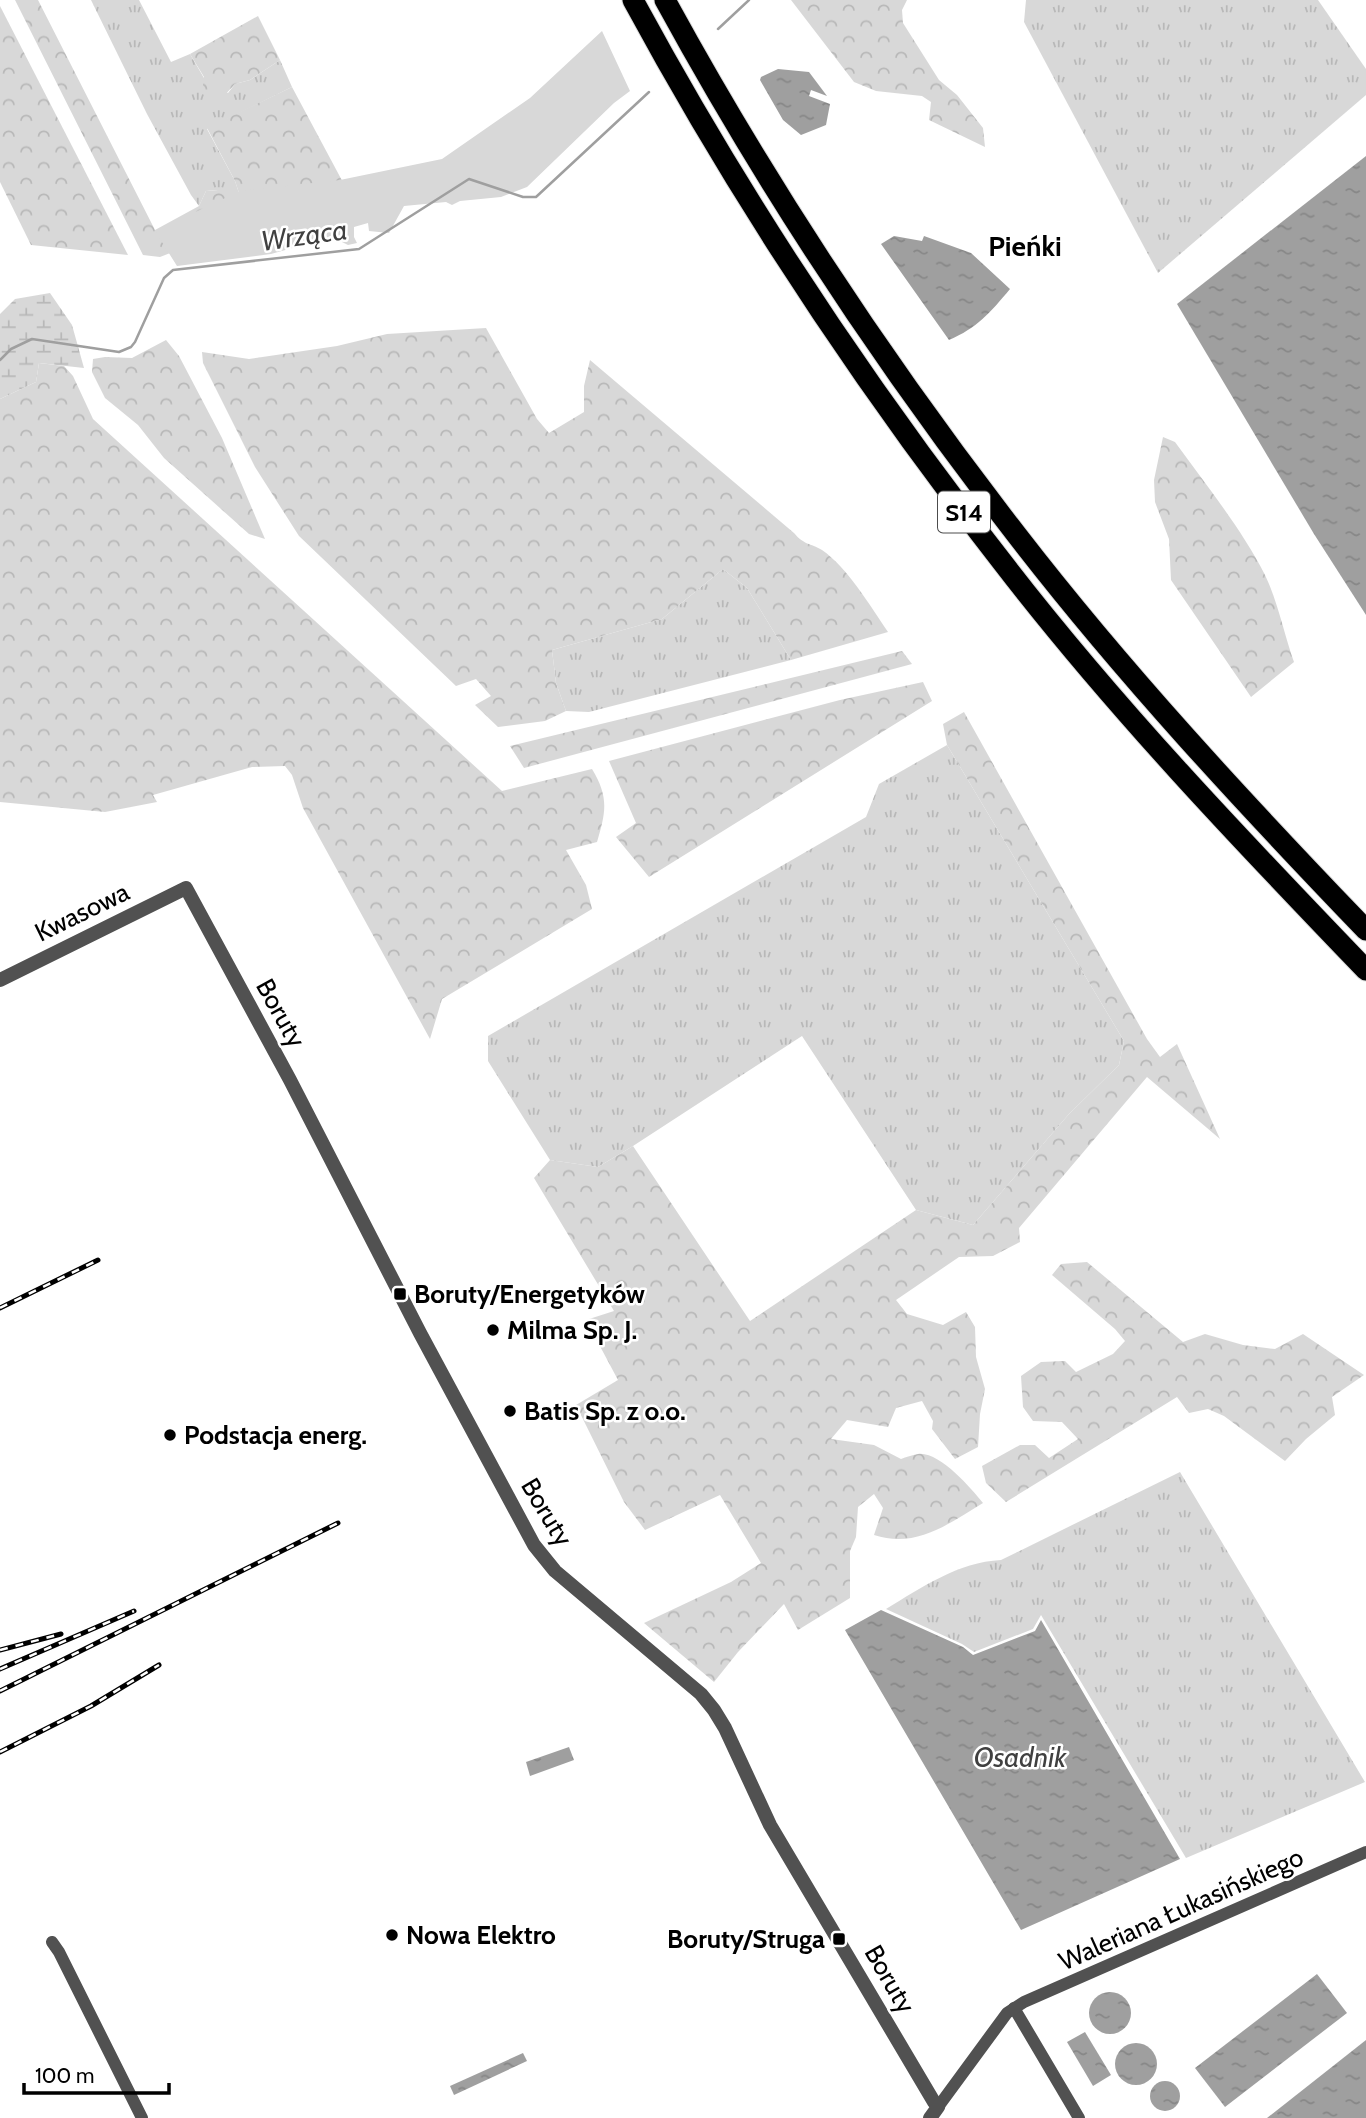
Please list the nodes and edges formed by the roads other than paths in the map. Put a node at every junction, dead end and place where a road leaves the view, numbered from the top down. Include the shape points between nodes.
1 (633, 0) edge
2 (665, 0) edge
3 (1294, 855) junction
4 (186, 888) joint
5 (1366, 917) edge
6 (1366, 930) edge
7 (1366, 970) edge
8 (0, 980) edge
9 (1366, 1852) edge
10 (52, 1942) dead end
11 (1014, 2008) junction
12 (934, 2112) edge
13 (142, 2118) edge
14 (1079, 2118) edge

1 - 7 highway, S14 via 787,259 857,364 997,555 1177,769
2 - 3 highway, S14 via 803,233 958,457 1120,661
3 - 5 highway
3 - 6 highway, S14
4 - 8 street, Kwasowa
4 - 12 street, Boruty via 534,1545 555,1571 701,1693 715,1710 770,1825
9 - 11 street, Waleriana Łukasińskiego
10 - 13 street
11 - 12 street
11 - 14 street

